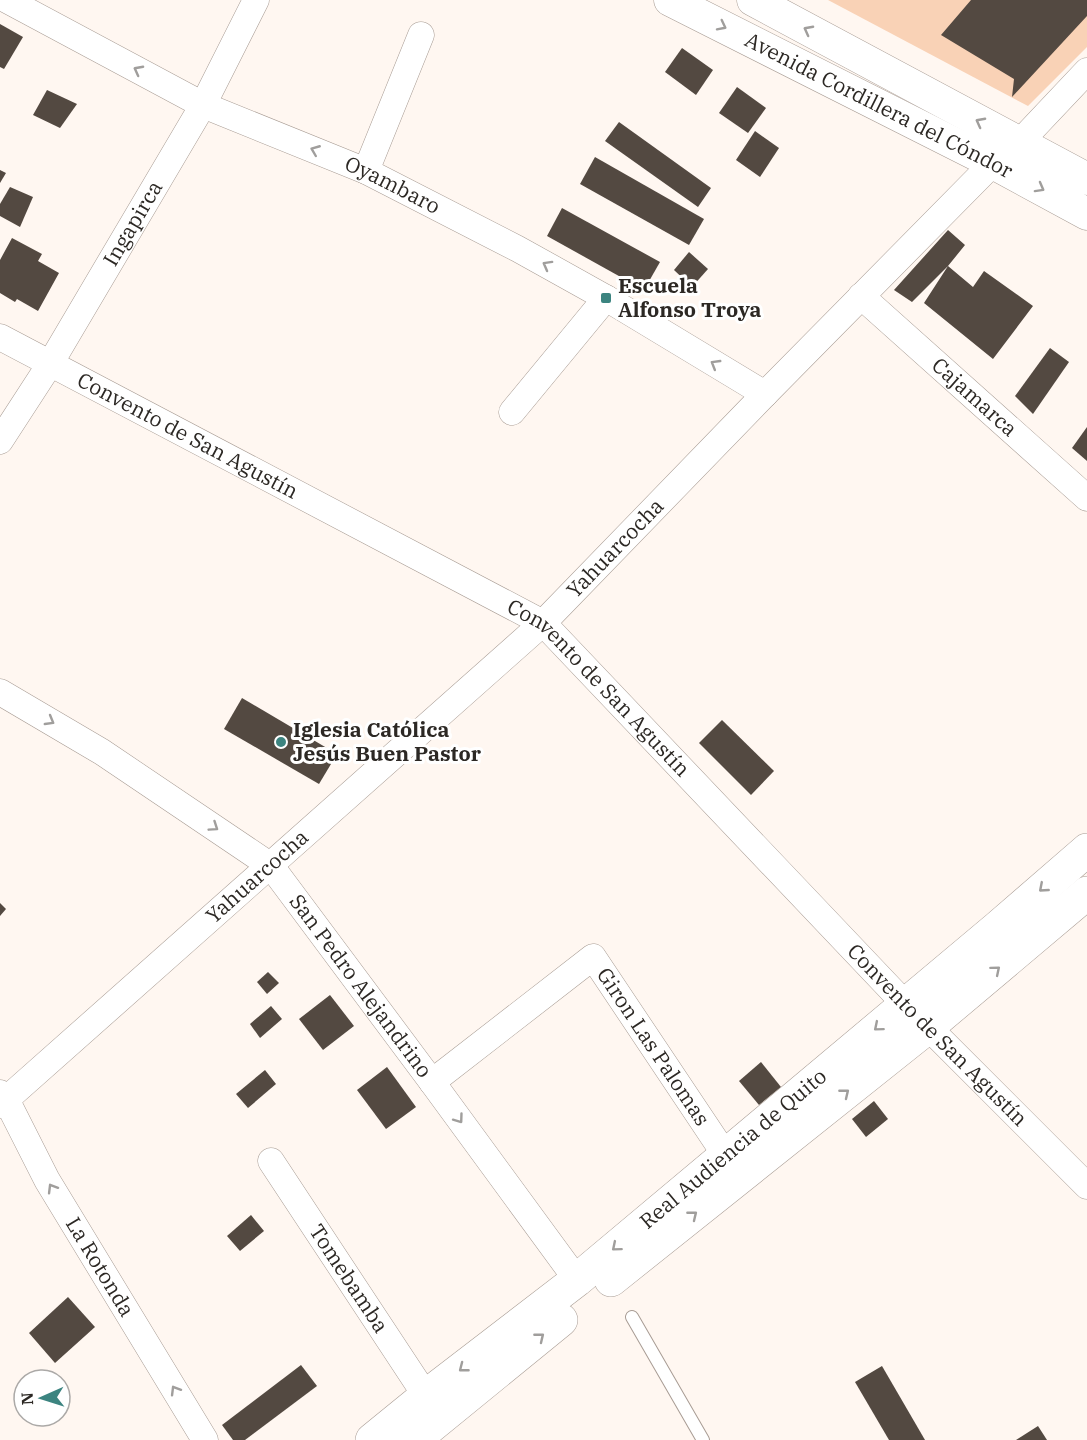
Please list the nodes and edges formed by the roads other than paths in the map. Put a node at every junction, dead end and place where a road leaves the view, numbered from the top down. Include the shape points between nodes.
1 (7, 0) edge
2 (256, 0) edge
3 (670, 0) edge
4 (753, 0) edge
5 (421, 35) dead end
6 (1087, 72) edge
7 (203, 105) junction
8 (1019, 143) junction
9 (993, 163) junction
10 (366, 171) junction
11 (1087, 179) edge
12 (1087, 214) edge
13 (861, 296) junction
14 (606, 298) junction
15 (0, 336) edge
16 (50, 364) junction
17 (765, 394) junction
18 (512, 412) dead end
19 (0, 441) edge
20 (1087, 498) edge
21 (543, 623) junction
22 (0, 692) edge
23 (1087, 850) edge
24 (271, 866) junction
25 (1087, 893) edge
26 (905, 1004) junction
27 (928, 1027) junction
28 (432, 1082) junction
29 (2, 1099) edge
30 (726, 1156) junction
31 (271, 1161) dead end
32 (1087, 1185) edge
33 (577, 1280) junction
34 (632, 1317) dead end
35 (426, 1396) junction
36 (205, 1440) edge
37 (372, 1440) edge
38 (414, 1440) edge
39 (703, 1440) edge

7 -> 1 street, Oyambaro
2 - 7 street, Ingapirca
3 -> 9 street, Avenida Cordillera del Cóndor
8 -> 4 street, Avenida Cordillera del Cóndor
5 - 10 street
6 - 8 street
10 -> 7 street, Oyambaro
7 - 16 street, Ingapirca
8 - 11 street, Avenida Cordillera del Cóndor
9 -> 12 street, Avenida Cordillera del Cóndor
9 - 13 street, Yahuarcocha
14 -> 10 street, Oyambaro
13 - 17 street, Yahuarcocha
13 - 20 street, Cajamarca
17 -> 14 street, Oyambaro
14 - 18 street
15 - 16 street, Convento de San Agustín
16 - 19 street, Ingapirca
16 - 21 street, Convento de San Agustín
17 - 21 street, Yahuarcocha
21 - 24 street, Yahuarcocha
21 - 26 street, Convento de San Agustín
22 -> 24 street, San Pedro Alejandrino via 102,752
23 -> 26 main road, Real Audiencia de Quito
24 - 28 street, San Pedro Alejandrino
24 - 29 street, Yahuarcocha
27 -> 25 main road, Real Audiencia de Quito
26 - 27 street, Convento de San Agustín
26 -> 30 main road, Real Audiencia de Quito
27 - 32 street, Convento de San Agustín
38 -> 27 main road, Real Audiencia de Quito
28 - 30 street, Giron Las Palomas via 593,957
28 -> 33 street, San Pedro Alejandrino
36 -> 29 street, La Rotonda via 46,1180
30 -> 33 main road, Real Audiencia de Quito
31 - 35 street, Tomebamba
33 -> 35 main road, Real Audiencia de Quito
34 - 39 lane
35 - 37 main road, Real Audiencia de Quito

